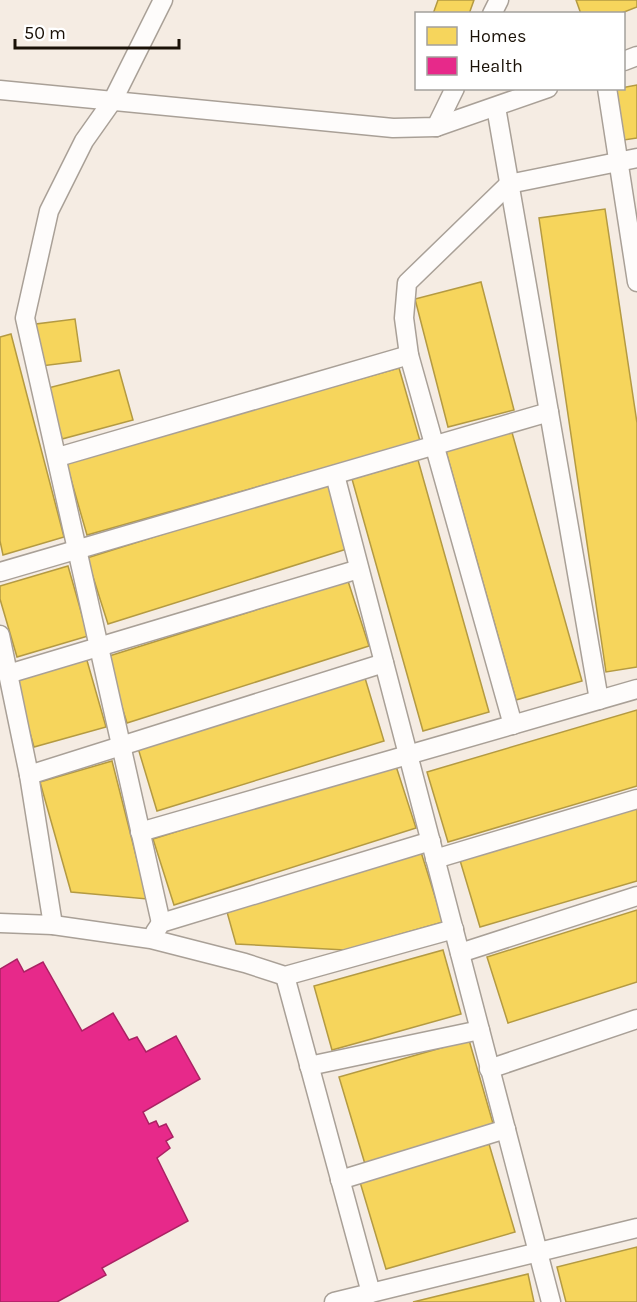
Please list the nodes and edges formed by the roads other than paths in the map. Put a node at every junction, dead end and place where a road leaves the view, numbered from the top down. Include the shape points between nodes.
1 (163, 0) edge
2 (0, 90) edge
3 (454, 90) edge
4 (543, 90) edge
5 (607, 90) edge
6 (113, 100) junction
7 (496, 107) junction
8 (436, 127) junction
9 (637, 158) edge
10 (619, 162) junction
11 (509, 184) junction
12 (637, 282) edge
13 (409, 355) junction
14 (549, 412) junction
15 (436, 445) junction
16 (58, 457) junction
17 (335, 475) junction
18 (78, 550) junction
19 (359, 569) junction
20 (0, 572) edge
21 (0, 635) edge
22 (100, 648) junction
23 (384, 663) junction
24 (8, 674) junction
25 (637, 689) edge
26 (599, 700) junction
27 (513, 725) junction
28 (121, 744) junction
29 (408, 756) junction
30 (29, 775) junction
31 (637, 799) edge
32 (140, 832) junction
33 (430, 841) junction
34 (435, 859) junction
35 (637, 896) edge
36 (0, 923) edge
37 (53, 925) junction
38 (454, 929) junction
39 (156, 931) junction
40 (460, 953) junction
41 (285, 976) junction
42 (637, 1019) edge
43 (480, 1030) junction
44 (309, 1066) junction
45 (489, 1069) junction
46 (506, 1129) junction
47 (340, 1180) junction
48 (637, 1228) edge
49 (538, 1252) junction
50 (371, 1293) junction
51 (333, 1302) edge
52 (551, 1302) edge

1 - 6 street
2 - 6 street
3 - 8 street
4 - 7 street
5 - 10 street
6 - 8 street via 393,128
6 - 16 street via 84,141 49,211 26,307 26,328
7 - 8 street
7 - 11 street
9 - 10 street
10 - 11 street
10 - 12 street
11 - 13 street via 407,283 404,318
11 - 14 street
13 - 15 street
13 - 16 street
14 - 15 street
14 - 26 street
15 - 17 street
15 - 27 street
16 - 18 street
17 - 18 street
17 - 19 street
18 - 20 street
18 - 22 street
19 - 22 street
19 - 23 street
21 - 24 street
22 - 24 street
22 - 28 street
23 - 28 street
23 - 29 street
24 - 30 street
25 - 26 street
26 - 27 street
27 - 29 street
28 - 30 street
28 - 32 street
29 - 32 street
29 - 33 street
30 - 37 street
31 - 34 street
32 - 39 street
33 - 34 street
33 - 39 street
34 - 38 street
35 - 40 street
36 - 37 street
37 - 39 street
38 - 40 street
38 - 41 street
39 - 41 street
40 - 43 street
41 - 44 street
42 - 45 street
43 - 44 street
43 - 45 street
44 - 47 street
45 - 46 street
46 - 47 street
46 - 49 street
47 - 50 street
48 - 49 street
49 - 50 street
49 - 52 street
50 - 51 street

